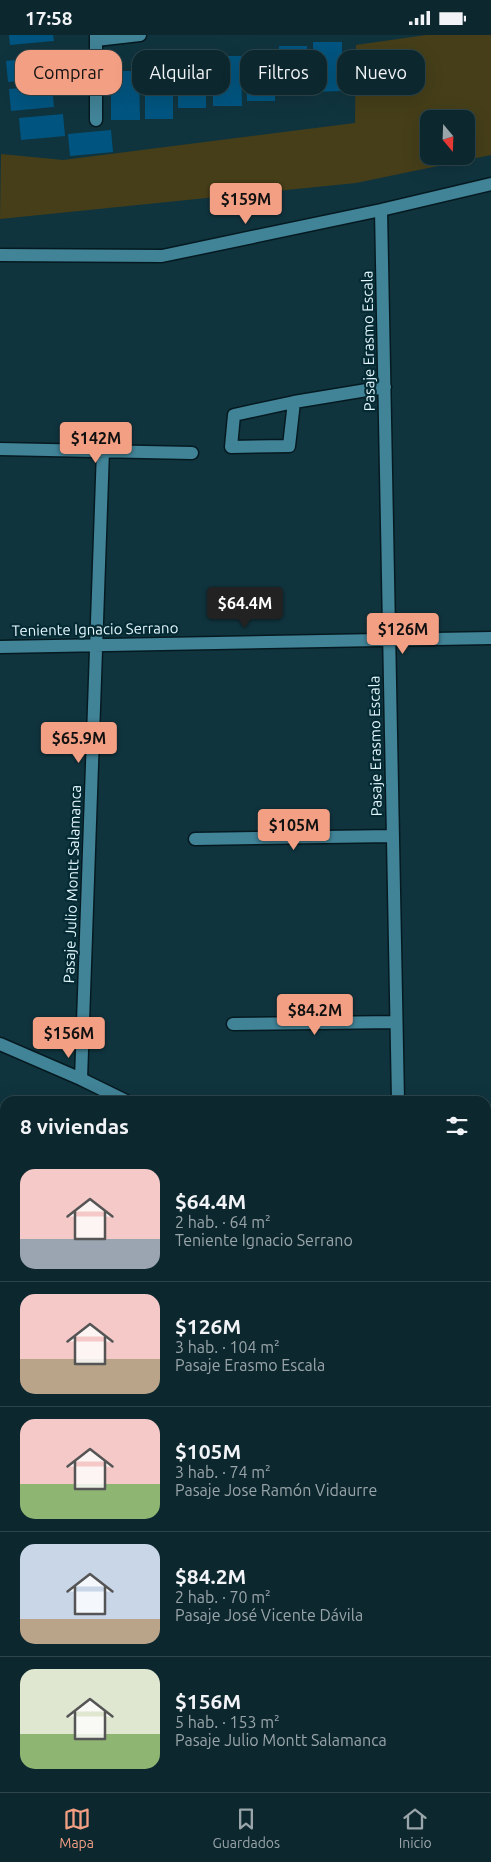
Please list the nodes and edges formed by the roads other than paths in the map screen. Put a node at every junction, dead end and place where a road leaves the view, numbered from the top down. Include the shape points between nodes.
1 (140, 35) edge
2 (96, 38) edge
3 (96, 120) dead end
4 (491, 184) edge
5 (382, 210) junction
6 (0, 255) edge
7 (385, 387) junction
8 (294, 402) junction
9 (0, 449) edge
10 (103, 451) junction
11 (192, 453) dead end
12 (491, 638) edge
13 (389, 640) junction
14 (97, 645) junction
15 (0, 647) edge
16 (393, 836) junction
17 (195, 839) dead end
18 (396, 1022) junction
19 (233, 1023) dead end
20 (0, 1044) edge
21 (81, 1079) junction
22 (115, 1096) edge
23 (398, 1096) edge

1 - 2 street
2 - 3 street
4 - 5 street
5 - 6 street via 162,256
5 - 7 street, Pasaje Erasmo Escala
7 - 8 street
7 - 13 street, Pasaje Erasmo Escala
8 - 8 street via 234,415 231,447 289,446
9 - 10 street
10 - 11 street
10 - 14 street, Pasaje Julio Montt Salamanca
12 - 13 street, Teniente Ignacio Serrano
13 - 14 street, Teniente Ignacio Serrano
13 - 16 street, Pasaje Erasmo Escala
14 - 15 street, Teniente Ignacio Serrano
14 - 21 street, Pasaje Julio Montt Salamanca
16 - 17 street
16 - 18 street, Pasaje Erasmo Escala
18 - 19 street
18 - 23 street, Pasaje Erasmo Escala
20 - 21 street
21 - 22 street

